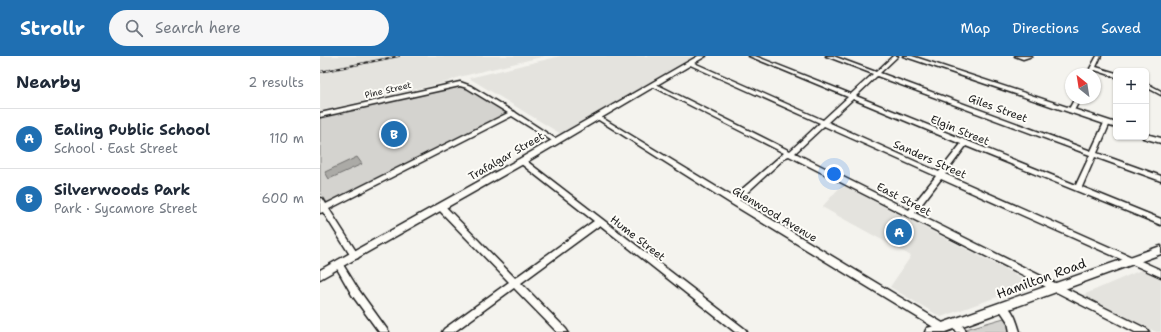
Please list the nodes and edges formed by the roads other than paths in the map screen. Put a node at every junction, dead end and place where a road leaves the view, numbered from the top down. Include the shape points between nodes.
1 (702, 56) edge
2 (751, 56) edge
3 (828, 56) edge
4 (896, 56) edge
5 (906, 56) edge
6 (1017, 56) edge
7 (1030, 56) edge
8 (1099, 56) edge
9 (690, 63) junction
10 (1093, 68) edge
11 (1101, 70) edge
12 (876, 74) junction
13 (1113, 74) edge
14 (654, 84) junction
15 (1149, 87) edge
16 (1161, 93) edge
17 (851, 97) junction
18 (1075, 104) edge
19 (1071, 111) junction
20 (513, 113) junction
21 (320, 115) edge
22 (597, 117) junction
23 (822, 123) junction
24 (1107, 123) junction
25 (1113, 125) edge
26 (1149, 137) edge
27 (556, 141) junction
28 (1161, 141) edge
29 (965, 143) junction
30 (791, 153) junction
31 (1092, 153) junction
32 (522, 161) junction
33 (941, 176) junction
34 (1161, 179) edge
35 (1078, 188) junction
36 (733, 201) junction
37 (321, 206) edge
38 (440, 207) junction
39 (910, 215) junction
40 (599, 222) junction
41 (1161, 222) edge
42 (1161, 250) edge
43 (355, 256) junction
44 (1130, 261) junction
45 (339, 265) junction
46 (1161, 274) edge
47 (320, 275) edge
48 (514, 284) junction
49 (1056, 287) junction
50 (1002, 307) junction
51 (943, 328) junction
52 (959, 328) edge
53 (384, 332) edge
54 (447, 332) edge
55 (563, 332) edge
56 (742, 332) edge
57 (931, 332) edge
58 (1015, 332) edge
59 (1144, 332) edge

1 - 9 main road, Trafalgar Street
2 - 17 street, Elgin Street
3 - 12 street, Giles Street
4 - 12 street
5 - 19 main road
6 - 7 street
8 - 10 street
9 - 14 main road, Trafalgar Street
9 - 23 street, Sanders Street
11 - 13 street
12 - 17 street
12 - 31 street, Giles Street
14 - 22 main road, Trafalgar Street
14 - 30 street, East Street
15 - 16 street
17 - 23 street
17 - 29 street, Elgin Street
18 - 19 street
19 - 24 main road
20 - 21 street, Pine Street via 468,86 460,84
20 - 27 street
20 - 37 street
22 - 27 main road, Trafalgar Street
22 - 36 street, Glenwood Avenue
23 - 30 street
23 - 33 street, Sanders Street
24 - 25 main road
24 - 31 street
26 - 28 main road
27 - 32 main road, Trafalgar Street
29 - 33 street
29 - 35 street, Elgin Street
30 - 36 street via 784,156
30 - 39 street, East Street
31 - 34 street, Giles Street
31 - 35 street
32 - 38 main road, Trafalgar Street
32 - 40 street, Hume Street
33 - 39 street
33 - 44 street, Sanders Street
35 - 41 street, Elgin Street
36 - 51 street, Glenwood Avenue
37 - 43 street
38 - 43 main road, Trafalgar Street
38 - 48 street
39 - 49 street, East Street
40 - 48 street
40 - 56 street, Hume Street
42 - 44 main road, Hamilton Road
43 - 45 main road, Trafalgar Street
44 - 46 street, Sanders Street
44 - 49 main road, Hamilton Road
45 - 47 main road, Trafalgar Street
45 - 53 street
48 - 54 street
48 - 55 street
49 - 50 main road, Hamilton Road
49 - 59 street, East Street
50 - 52 main road, Hamilton Road
50 - 58 street via 1012,320
51 - 52 main road, Hamilton Road
51 - 57 main road, Hamilton Road

